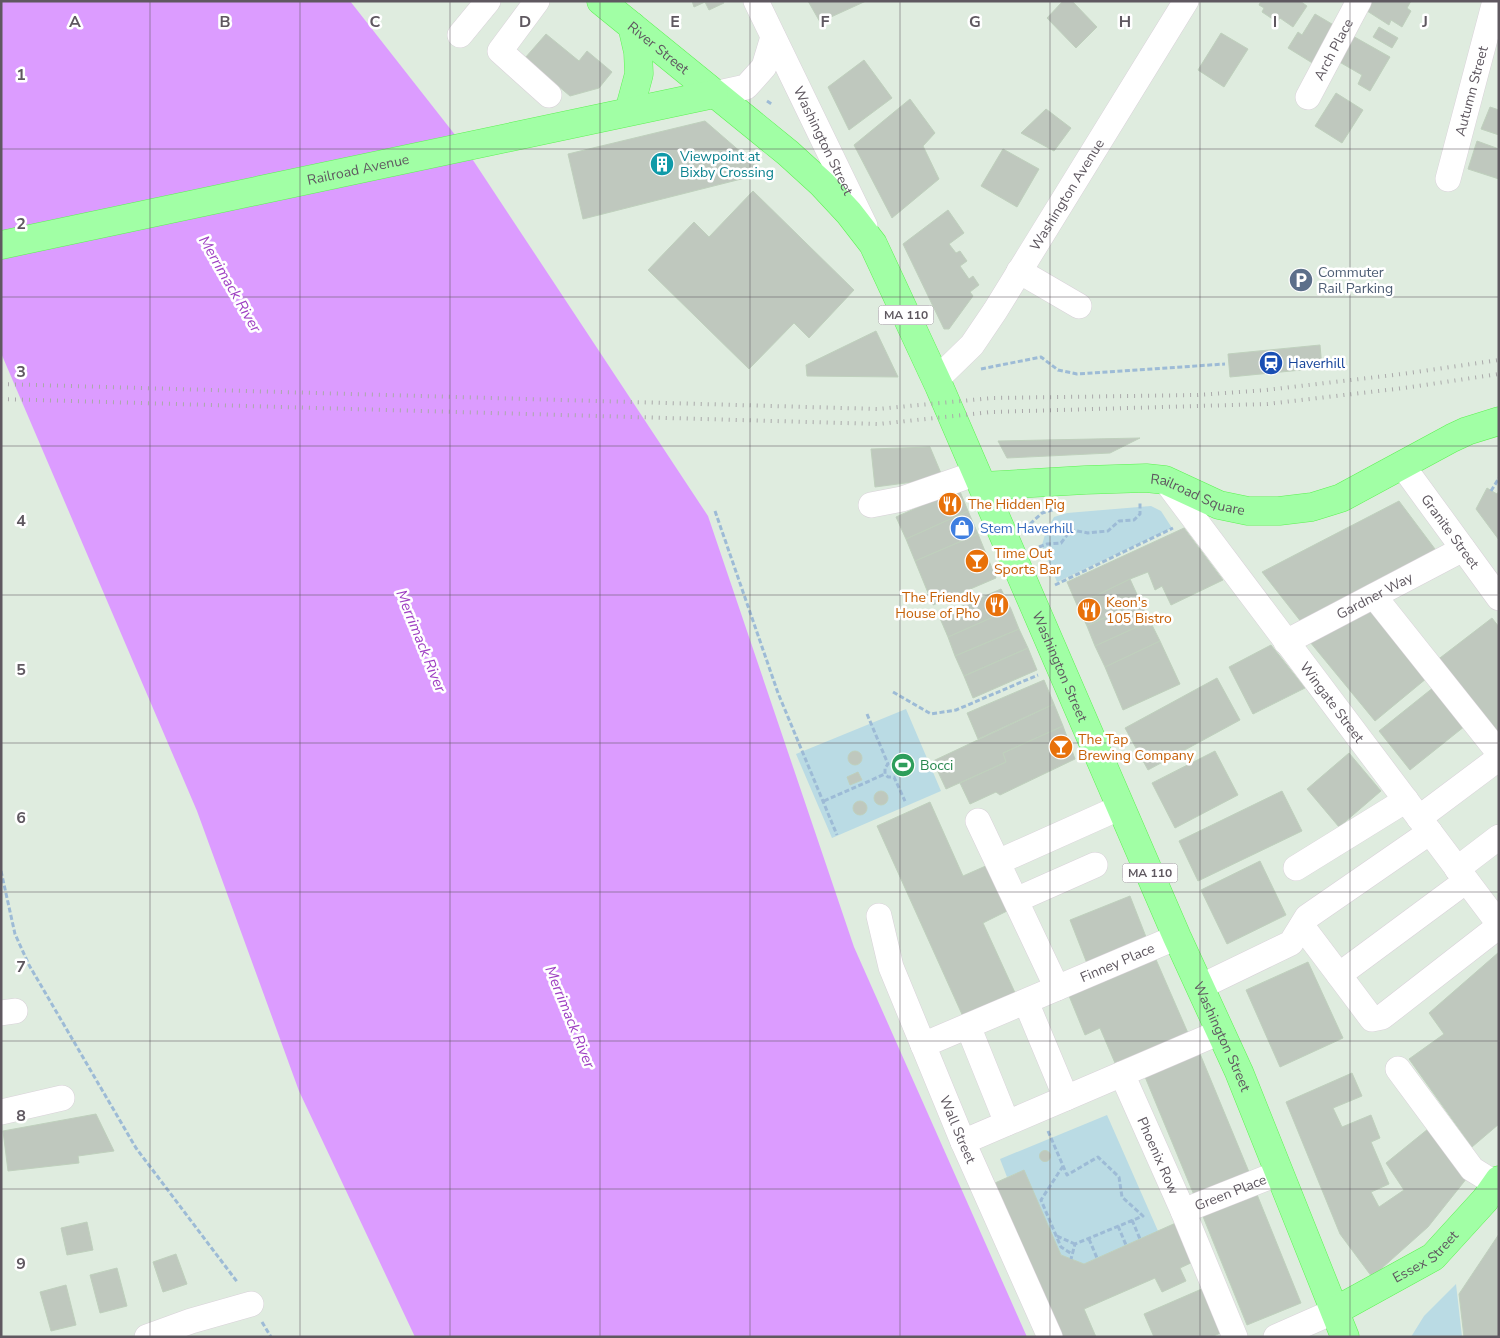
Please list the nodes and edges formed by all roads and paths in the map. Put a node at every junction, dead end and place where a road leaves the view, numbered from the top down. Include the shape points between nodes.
1 (488, 1) edge
2 (601, 1) edge
3 (756, 1) edge
4 (1186, 1) edge
5 (1359, 1) edge
6 (1495, 1) edge
7 (525, 6) edge
8 (632, 26) junction
9 (460, 35) dead end
10 (773, 36) junction
11 (714, 94) junction
12 (549, 95) dead end
13 (1308, 97) dead end
14 (767, 101) dead end
15 (773, 106) dead end
16 (627, 112) junction
17 (1448, 179) dead end
18 (874, 244) junction
19 (1, 245) edge
20 (1019, 271) junction
21 (1079, 306) dead end
22 (1225, 364) dead end
23 (979, 370) dead end
24 (936, 380) junction
25 (1499, 421) edge
26 (1402, 466) junction
27 (1499, 478) edge
28 (980, 479) junction
29 (1157, 490) junction
30 (1491, 491) dead end
31 (871, 505) dead end
32 (1067, 507) dead end
33 (714, 511) dead end
34 (1030, 524) dead end
35 (1176, 526) dead end
36 (1039, 547) dead end
37 (1463, 549) junction
38 (1055, 585) dead end
39 (1374, 596) junction
40 (1499, 598) edge
41 (1286, 642) junction
42 (1044, 673) dead end
43 (892, 692) dead end
44 (867, 714) dead end
45 (1499, 753) edge
46 (1499, 758) edge
47 (885, 774) junction
48 (824, 801) junction
49 (905, 801) dead end
50 (1121, 807) junction
51 (1418, 817) junction
52 (978, 821) dead end
53 (838, 835) dead end
54 (1499, 837) edge
55 (998, 862) junction
56 (1095, 865) dead end
57 (1296, 868) dead end
58 (1, 871) edge
59 (1462, 875) junction
60 (1016, 900) junction
61 (879, 916) dead end
62 (1499, 925) edge
63 (1302, 926) junction
64 (1178, 937) junction
65 (1339, 975) junction
66 (1200, 987) junction
67 (1057, 988) junction
68 (1026, 1002) junction
69 (968, 1026) junction
70 (1220, 1032) junction
71 (923, 1045) junction
72 (1398, 1070) dead end
73 (1122, 1074) junction
74 (62, 1098) dead end
75 (1066, 1098) junction
76 (1039, 1110) junction
77 (1, 1112) edge
78 (1008, 1123) junction
79 (963, 1142) junction
80 (1063, 1166) junction
81 (1279, 1173) junction
82 (1497, 1182) edge
83 (1183, 1212) junction
84 (1132, 1220) junction
85 (1118, 1226) junction
86 (1057, 1236) junction
87 (1089, 1238) junction
88 (1140, 1239) dead end
89 (1075, 1244) junction
90 (1126, 1245) dead end
91 (1072, 1254) junction
92 (1097, 1258) dead end
93 (1071, 1259) dead end
94 (251, 1304) junction
95 (1335, 1311) junction
96 (147, 1337) edge
97 (271, 1337) edge
98 (1050, 1337) edge
99 (1235, 1337) edge
100 (1276, 1337) edge
101 (1345, 1337) edge

1 - 9 street
2 - 8 main road, River Street / MA 110
3 - 10 street, Washington Street
4 - 20 street, Washington Avenue
5 - 13 street, Arch Place
6 - 17 street, Autumn Street
7 - 12 street via 500,51
8 - 11 main road, River Street / MA 110
8 - 16 main road via 639,74
10 - 11 street via 764,67 746,87
10 - 18 street, Washington Street
11 - 16 main road, Railroad Avenue
11 - 18 main road, Washington Street / MA 110 via 822,184
14 - 15 path
16 - 19 main road, Railroad Avenue
18 - 24 main road, Washington Street / MA 110
20 - 21 street
20 - 24 street, Washington Avenue via 972,345
22 - 23 path via 1077,374 1058,370 1041,357
24 - 28 main road, Washington Street / MA 110
25 - 26 main road, Railroad Square via 1468,431
26 - 29 main road, Railroad Square via 1341,498 1279,512 1248,511
26 - 37 street, Granite Street
27 - 30 path
28 - 29 main road, Railroad Square via 1146,478
28 - 31 street
28 - 50 main road, Washington Street / MA 110
29 - 36 path via 1140,502 1137,518 1119,521 1110,530 1088,533 1072,530 1062,543
29 - 41 street, Wingate Street
32 - 34 path via 1042,513
33 - 48 path via 778,693
35 - 38 path
37 - 39 street, Gardner Way
37 - 40 street, Granite Street
39 - 41 street, Gardner Way
39 - 45 street
41 - 51 street, Wingate Street
42 - 43 path via 956,710 931,714
44 - 47 path via 888,764
46 - 51 street
47 - 48 path
47 - 49 path via 894,777
48 - 53 path
50 - 55 street
50 - 64 main road, Washington Street / MA 110
51 - 57 street
51 - 59 street, Wingate Street
51 - 63 street
52 - 55 street
54 - 59 street
55 - 60 street
56 - 60 street
58 - 94 path via 16,934 29,965 136,1148 230,1271
59 - 62 street, Wingate Street
59 - 65 street
60 - 67 street
61 - 71 street, Wall Street via 891,967
62 - 65 street via 1382,1017 1372,1019
63 - 65 street
63 - 66 street via 1291,943
64 - 66 main road, Washington Street / MA 110
64 - 67 street, Finney Place
66 - 70 main road, Washington Street / MA 110
67 - 68 street, Finney Place
68 - 69 street, Finney Place
68 - 75 street
69 - 71 street, Finney Place
69 - 78 street
70 - 73 street
70 - 81 main road, Washington Street / MA 110 via 1240,1072
71 - 79 street, Wall Street
72 - 82 street via 1472,1169
73 - 75 street
73 - 83 street, Phoenix Row
74 - 77 street
75 - 76 street
76 - 78 street
76 - 80 path
78 - 79 street
79 - 98 street, Wall Street
80 - 84 path via 1067,1175 1098,1157 1119,1177 1122,1197 1143,1216
80 - 86 path via 1041,1200
81 - 83 street, Green Place
81 - 95 main road, Washington Street / MA 110
82 - 95 main road, Essex Street via 1486,1200 1433,1257
83 - 99 street, Phoenix Row
84 - 85 path
84 - 88 path
85 - 87 path
85 - 90 path
86 - 89 path
86 - 91 path via 1062,1247
87 - 89 path
87 - 92 path
89 - 91 path
91 - 93 path
94 - 96 street
94 - 97 path
95 - 100 street
95 - 101 main road, MA 110

